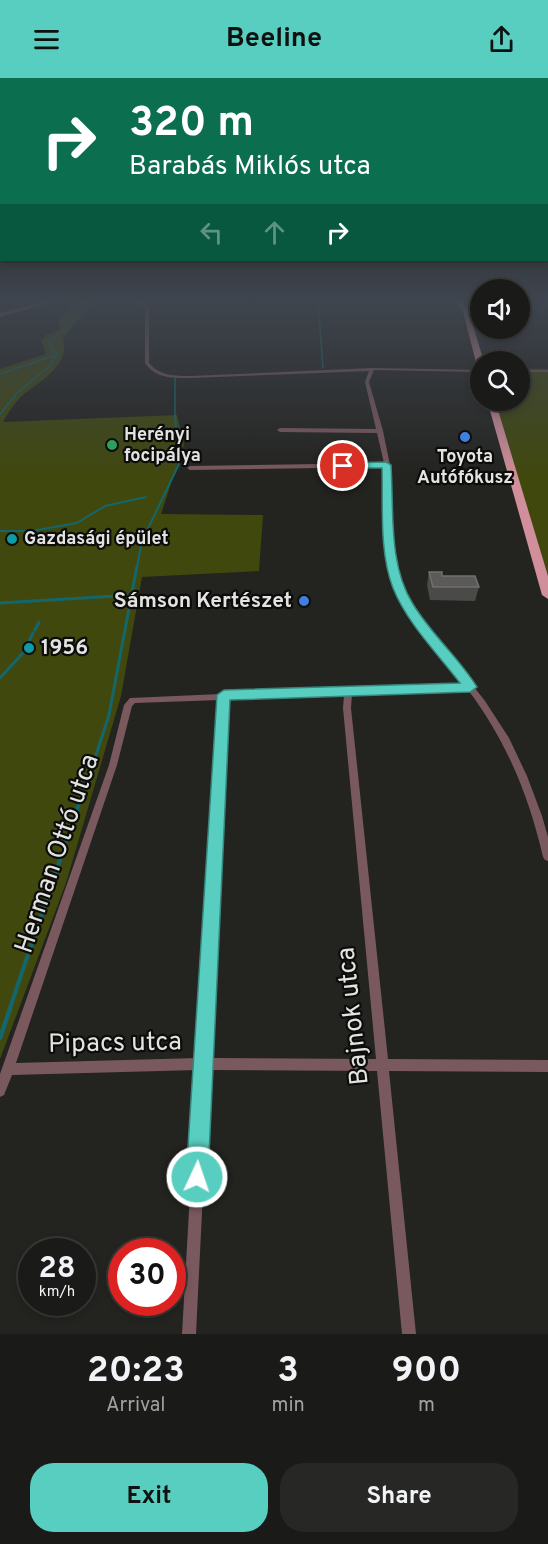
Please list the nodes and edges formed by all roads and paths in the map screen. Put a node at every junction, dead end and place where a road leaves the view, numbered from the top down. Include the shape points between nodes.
1 (147, 361) edge
2 (372, 369) junction
3 (470, 371) edge
4 (530, 371) edge
5 (548, 371) edge
6 (494, 411) edge
7 (280, 430) dead end
8 (380, 431) junction
9 (386, 465) junction
10 (190, 468) dead end
11 (548, 595) edge
12 (470, 687) junction
13 (348, 692) junction
14 (224, 695) junction
15 (548, 857) edge
16 (203, 1064) junction
17 (383, 1065) junction
18 (548, 1066) edge
19 (8, 1069) junction
20 (0, 1091) edge
21 (189, 1334) edge
22 (409, 1334) edge

1 - 2 street via 153,371 163,375 191,377
2 - 3 street
2 - 8 street via 367,382
4 - 5 street
6 - 11 main road
7 - 8 street
8 - 9 street
9 - 10 street
9 - 12 street via 390,549 398,586 408,606
12 - 13 street
12 - 15 street via 518,764 534,802
13 - 14 street
13 - 17 street, Bajnok utca
14 - 16 street
14 - 19 street, Herman Ottó utca via 133,700 128,705 113,765
16 - 17 street, Pipacs utca
16 - 19 street, Pipacs utca
16 - 21 street
17 - 18 street, Pipacs utca
17 - 22 street, Bajnok utca
19 - 20 street, Herman Ottó utca

